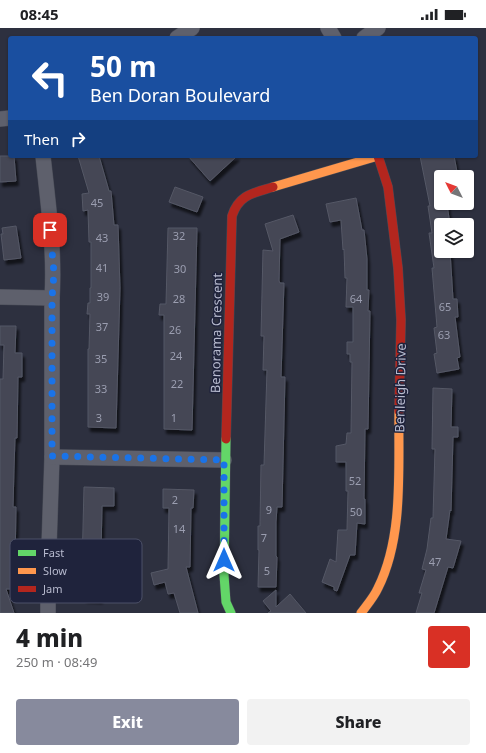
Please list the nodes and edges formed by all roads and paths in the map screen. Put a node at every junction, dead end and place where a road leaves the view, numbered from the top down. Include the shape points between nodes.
1 (192, 28) edge
2 (378, 28) edge
3 (180, 36) edge
4 (367, 36) edge
5 (43, 158) edge
6 (371, 158) edge
7 (379, 158) edge
8 (0, 296) edge
9 (52, 298) junction
10 (52, 456) junction
11 (224, 460) junction
12 (49, 539) edge
13 (231, 613) edge
14 (361, 613) edge

1 - 3 street
2 - 4 street
5 - 9 street via 54,273
6 - 11 street, Benorama Crescent via 248,195 234,207
7 - 14 street, Benleigh Drive via 391,206 401,320 397,523 389,561 378,589
8 - 9 street
9 - 10 street
10 - 11 street
10 - 12 street
11 - 13 street, Benorama Crescent via 224,575 226,602

